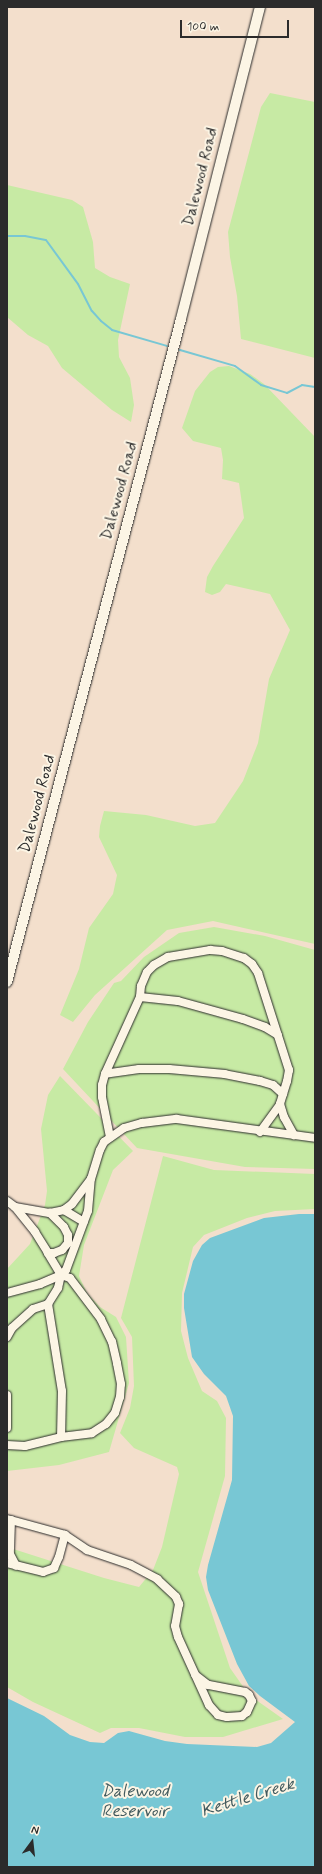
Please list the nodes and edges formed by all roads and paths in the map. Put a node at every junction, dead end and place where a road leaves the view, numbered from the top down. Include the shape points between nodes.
1 (260, 7) edge
2 (7, 982) edge
3 (140, 997) junction
4 (278, 1035) junction
5 (105, 1074) junction
6 (283, 1094) junction
7 (280, 1104) junction
8 (260, 1132) junction
9 (294, 1135) junction
10 (110, 1136) junction
11 (315, 1138) edge
12 (91, 1179) junction
13 (7, 1201) edge
14 (15, 1207) junction
15 (64, 1210) junction
16 (50, 1213) junction
17 (84, 1222) junction
18 (48, 1253) junction
19 (61, 1275) junction
20 (7, 1292) edge
21 (48, 1304) junction
22 (7, 1337) edge
23 (7, 1395) edge
24 (7, 1428) edge
25 (61, 1437) junction
26 (7, 1445) edge
27 (9, 1519) edge
28 (65, 1535) junction
29 (7, 1563) edge
30 (16, 1566) junction
31 (196, 1675) junction

1 - 2 main road, Dalewood Road
3 - 4 street via 178,1001 243,1019
3 - 4 street via 141,986 147,972 168,957 210,950 222,951 244,958 252,964 258,973
3 - 5 street
4 - 6 street via 289,1070
5 - 6 street via 139,1069 225,1074 273,1085
5 - 10 street via 102,1097
6 - 7 street
7 - 8 street
7 - 9 street
8 - 9 street
8 - 10 street via 177,1119 142,1123 124,1128
9 - 11 street
10 - 12 street via 104,1142
12 - 15 street via 72,1204
12 - 17 street
13 - 14 street
14 - 16 street
14 - 18 street
15 - 16 street
15 - 17 street
16 - 18 street via 64,1227 68,1243 62,1250
17 - 19 street via 66,1270
18 - 19 street
19 - 20 street
19 - 21 street via 58,1288
19 - 25 street via 70,1278 101,1319 112,1342 121,1384 115,1414 106,1424 92,1433
21 - 22 street via 33,1309 12,1328
21 - 25 street via 62,1391
23 - 24 street
25 - 26 street via 25,1446
27 - 28 street
27 - 30 street via 10,1554
28 - 30 street via 60,1557 54,1568 43,1572
28 - 31 street via 87,1550 147,1572 164,1584 176,1597 178,1604 175,1626
29 - 30 street
31 - 31 street via 213,1711 218,1715 234,1718 247,1712 252,1701 245,1692 208,1686

